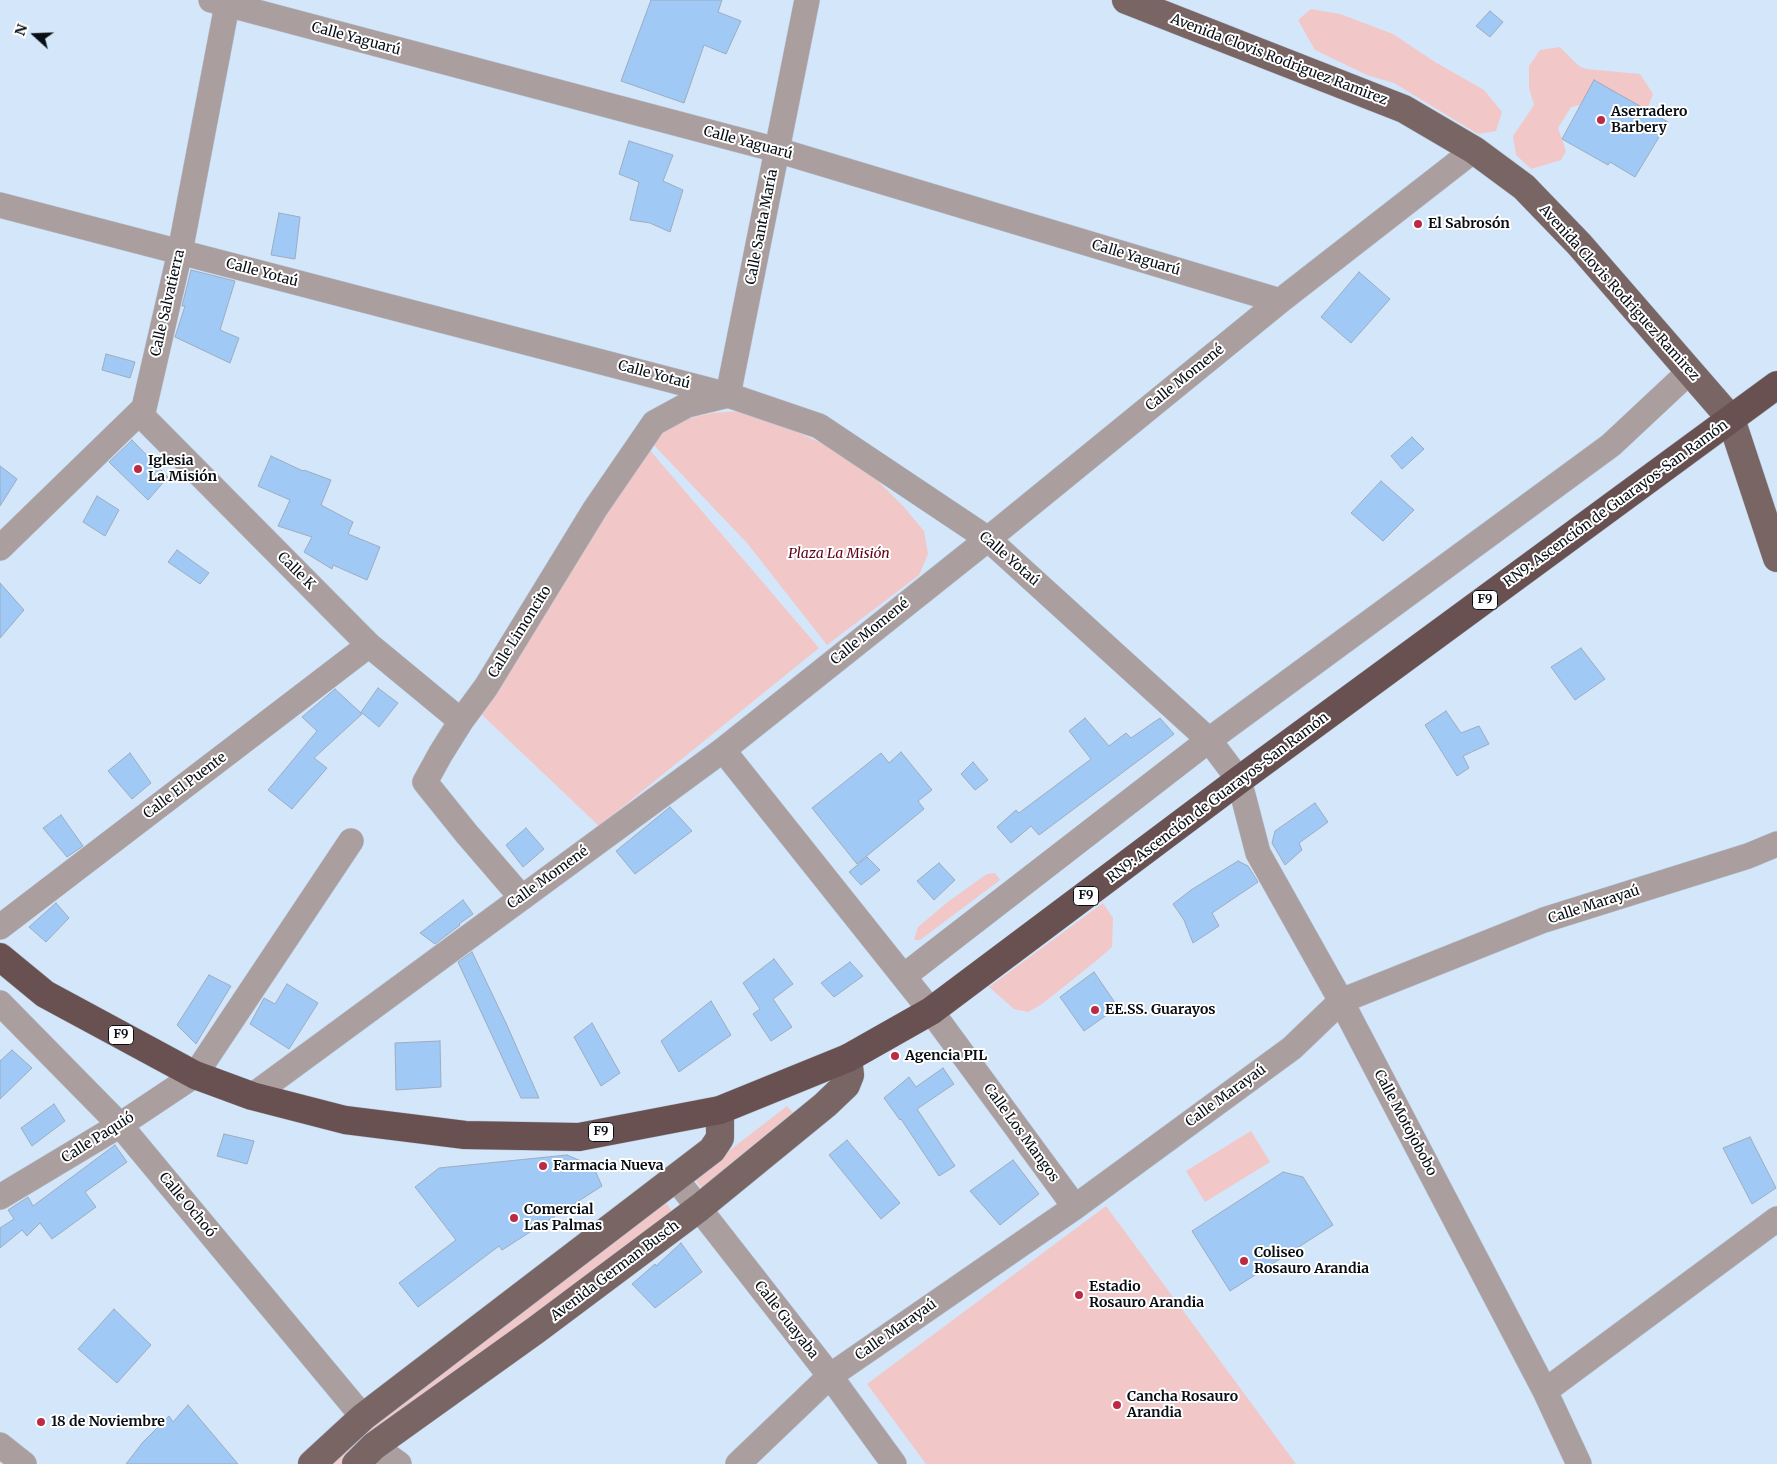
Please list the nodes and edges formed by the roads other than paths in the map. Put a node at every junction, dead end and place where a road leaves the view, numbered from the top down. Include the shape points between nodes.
1 (807, 0) edge
2 (1126, 0) edge
3 (222, 2) edge
4 (777, 150) junction
5 (1474, 150) junction
6 (0, 205) edge
7 (180, 252) junction
8 (1280, 301) junction
9 (1690, 372) junction
10 (1777, 384) edge
11 (728, 395) junction
12 (139, 413) junction
13 (1731, 419) junction
14 (988, 539) junction
15 (0, 548) edge
16 (1777, 558) edge
17 (369, 645) junction
18 (461, 720) junction
19 (1209, 740) junction
20 (723, 750) junction
21 (1240, 780) junction
22 (351, 841) dead end
23 (1777, 844) edge
24 (522, 898) junction
25 (0, 927) edge
26 (0, 957) edge
27 (904, 976) junction
28 (1341, 1001) junction
29 (0, 1003) edge
30 (931, 1011) junction
31 (848, 1058) junction
32 (194, 1075) junction
33 (252, 1096) junction
34 (720, 1110) junction
35 (120, 1125) junction
36 (676, 1179) junction
37 (0, 1198) edge
38 (1075, 1207) junction
39 (699, 1208) junction
40 (1777, 1218) edge
41 (830, 1376) junction
42 (1545, 1391) junction
43 (363, 1416) junction
44 (0, 1445) edge
45 (365, 1455) edge
46 (24, 1464) edge
47 (312, 1464) edge
48 (399, 1464) edge
49 (738, 1464) edge
50 (894, 1464) edge
51 (1579, 1464) edge

1 - 4 street, Calle Santa María
2 - 5 main road, Avenida Clovis Rodriguez Ramirez via 1404,109
3 - 4 street, Calle Yaguarú
3 - 7 street, Calle Salvatierra
4 - 8 street, Calle Yaguarú
4 - 11 street, Calle Santa María
5 - 8 street, Calle Momené
5 - 9 main road, Avenida Clovis Rodriguez Ramirez via 1524,187 1572,236
6 - 7 street, Calle Yotaú
7 - 11 street, Calle Yotaú
7 - 12 street, Calle Salvatierra via 144,408
8 - 14 street, Calle Momené
9 - 13 main road, Avenida Clovis Rodriguez Ramirez
9 - 19 street via 1611,446
10 - 13 highway, RN9: Ascención de Guarayos-San Ramón / F9
11 - 14 street, Calle Yotaú via 819,426
11 - 18 street, Calle Limoncito via 687,405 654,423 595,509 486,687
12 - 15 street, Calle Salvatierra
12 - 17 street, Calle K
13 - 16 main road, Avenida Clovis Rodriguez Ramirez
13 - 21 highway, RN9: Ascención de Guarayos-San Ramón / F9
14 - 19 street, Calle Yotaú
14 - 20 street, Calle Momené
17 - 18 street, Calle K
17 - 25 street, Calle El Puente
18 - 24 street, Calle Limoncito via 426,782
19 - 21 street, Calle Yotaú
19 - 27 street
20 - 24 street, Calle Momené
20 - 27 street, Calle Los Mangos
21 - 28 street, Calle Motojobobo via 1258,853
21 - 30 highway, RN9: Ascención de Guarayos-San Ramón / F9
22 - 32 street
23 - 28 street, Calle Marayaú via 1544,920
24 - 33 street, Calle Momené
26 - 32 highway, RN9: Ascención de Guarayos-San Ramón / F9 via 45,994
27 - 30 street, Calle Los Mangos
28 - 38 street, Calle Marayaú via 1292,1048
28 - 42 street, Calle Motojobobo
29 - 35 street, Calle Ochoó
30 - 31 highway, RN9: Ascención de Guarayos-San Ramón / F9
30 - 38 street, Calle Los Mangos
31 - 34 highway, RN9: Ascención de Guarayos-San Ramón / F9
31 - 39 main road, Avenida German Busch via 850,1075 846,1085
32 - 33 highway, RN9: Ascención de Guarayos-San Ramón / F9
32 - 35 street, Calle Paquió
33 - 34 highway, RN9: Ascención de Guarayos-San Ramón / F9 via 345,1120 465,1135 579,1137
34 - 36 main road via 720,1138 712,1150
35 - 37 street, Calle Paquió
35 - 43 street, Calle Ochoó
36 - 39 street, Calle Guayaba
36 - 43 main road
38 - 41 street, Calle Marayaú
39 - 41 street, Calle Guayaba
39 - 45 main road, Avenida German Busch
40 - 42 street
41 - 49 street, Calle Marayaú
41 - 50 street, Calle Guayaba
42 - 51 street, Calle Motojobobo
43 - 47 main road
44 - 46 street
45 - 48 street

